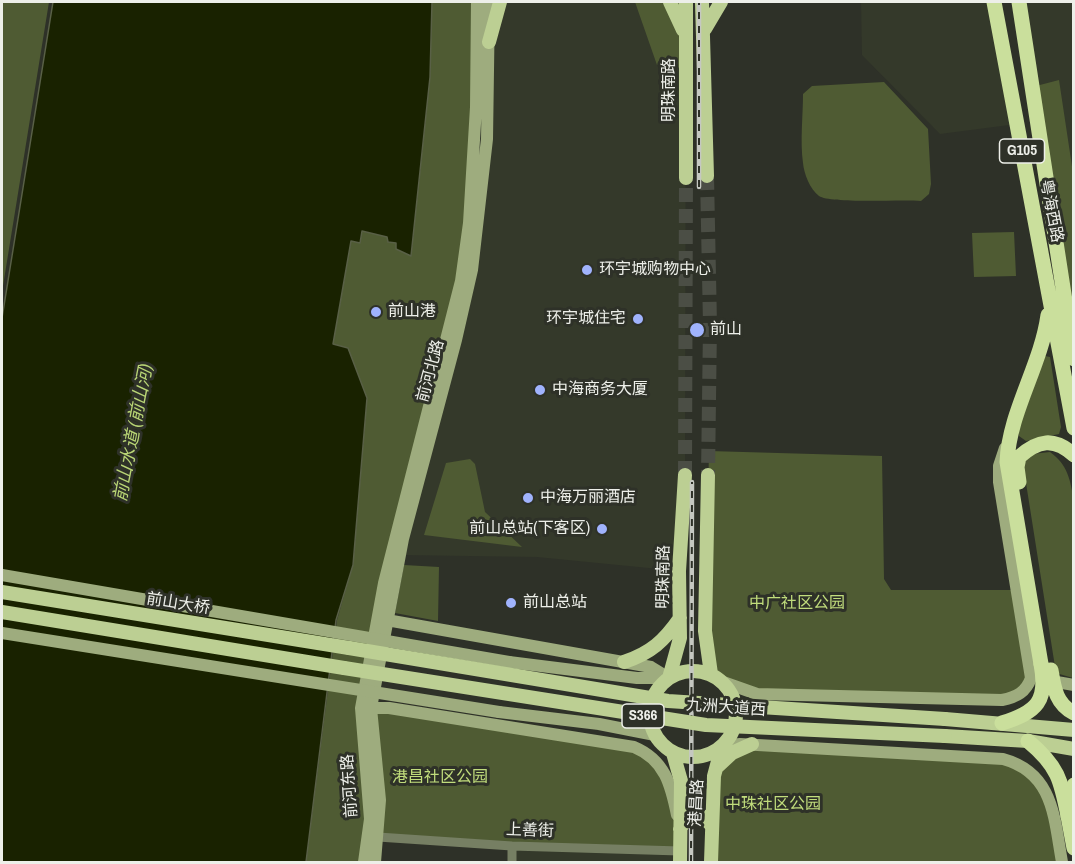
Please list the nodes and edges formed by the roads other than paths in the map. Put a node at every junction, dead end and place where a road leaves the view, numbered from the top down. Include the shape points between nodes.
1 (477, 2) edge
2 (489, 2) edge
3 (500, 2) edge
4 (670, 2) edge
5 (686, 2) edge
6 (702, 2) edge
7 (721, 2) edge
8 (994, 2) edge
9 (1008, 2) edge
10 (1019, 2) edge
11 (1024, 2) edge
12 (703, 37) junction
13 (489, 42) junction
14 (686, 45) junction
15 (706, 176) tunnel mouth
16 (686, 178) tunnel mouth
17 (1056, 298) junction
18 (1074, 318) edge
19 (1074, 360) edge
20 (1074, 428) edge
21 (1008, 443) junction
22 (1074, 455) edge
23 (685, 475) tunnel mouth
24 (708, 475) tunnel mouth
25 (2, 575) edge
26 (2, 592) edge
27 (2, 612) edge
28 (680, 618) junction
29 (382, 620) junction
30 (2, 633) edge
31 (349, 648) joint
32 (624, 662) junction
33 (1046, 663) junction
34 (711, 674) junction
35 (669, 678) junction
36 (1030, 678) junction
37 (723, 682) junction
38 (1074, 685) edge
39 (366, 708) junction
40 (1074, 714) edge
41 (1002, 723) junction
42 (1074, 730) edge
43 (655, 735) junction
44 (1028, 741) junction
45 (752, 744) junction
46 (722, 747) junction
47 (1074, 749) edge
48 (673, 753) junction
49 (714, 776) junction
50 (1074, 785) edge
51 (1074, 800) edge
52 (1051, 803) junction
53 (1071, 813) edge
54 (712, 826) junction
55 (680, 829) junction
56 (378, 837) junction
57 (512, 846) junction
58 (1074, 848) edge
59 (680, 857) edge
60 (363, 862) edge
61 (375, 862) edge
62 (512, 862) edge
63 (711, 862) edge
64 (1062, 862) edge

1 - 29 main road, 前河北路 via 476,107 461,281 398,526
2 - 13 main road, 前河北路
3 - 13 main road
4 - 14 main road
5 - 14 main road, 明珠南路
6 - 12 main road, 明珠南路
7 - 12 main road via 707,22
8 - 17 highway, 粤海西路 / G105
9 - 10 main road
10 - 11 main road
10 - 17 highway, 粤海西路 / G105
12 - 15 main road, 明珠南路
13 - 29 main road, 前河北路 via 487,139 472,270
14 - 16 main road, 明珠南路
17 - 18 highway
17 - 19 highway, 粤海西路 / G105
17 - 20 highway, 粤海西路 / G105
17 - 21 highway
21 - 33 highway via 1007,462
21 - 36 main road via 999,466 999,482
22 - 33 highway via 1051,441 1042,442 1019,457 1017,467
23 - 28 main road, 明珠南路
24 - 34 main road via 705,631
25 - 35 main road, bridge via 509,662 637,678
26 - 31 main road, 前山大桥 / S366
27 - 44 main road, 九洲大道西 / S366, bridge via 706,725
28 - 32 main road via 651,651
28 - 35 main road, 明珠南路 via 680,638
29 - 32 main road
29 - 39 main road, 前河北路
30 - 43 main road, bridge
31 - 41 main road, 九洲大道西 / S366, bridge via 668,701
32 - 35 main road via 651,667
33 - 40 highway, bridge via 1056,695
33 - 41 highway, bridge via 1039,702 1025,714
34 - 35 main road via 682,672
34 - 37 main road
35 - 43 main road via 653,697 650,716
36 - 37 main road via 1015,698 1002,700 757,694
36 - 38 main road
37 - 46 main road via 732,694 736,722
39 - 55 main road via 634,747 662,767 672,789
39 - 56 main road, 前河东路 via 380,800
39 - 60 main road, 前河东路 via 370,808
41 - 42 main road, 九洲大道西 / S366
43 - 48 main road
44 - 47 main road, 九洲大道西 / S366
44 - 53 highway, bridge via 1057,770
45 - 46 main road
45 - 49 main road via 725,758
45 - 52 main road via 1003,759 1027,768 1044,787
46 - 48 main road via 698,757
46 - 49 main road, 港昌路
48 - 55 main road, 港昌路 via 681,781
49 - 54 main road, 港昌路
50 - 51 highway
52 - 53 main road
52 - 64 main road
53 - 58 highway
54 - 55 main road via 694,813
54 - 63 main road, 港昌路
55 - 59 main road, 港昌路
56 - 57 street, 上善街
56 - 61 main road, 前河东路
57 - 59 street, 上善街
57 - 62 street

